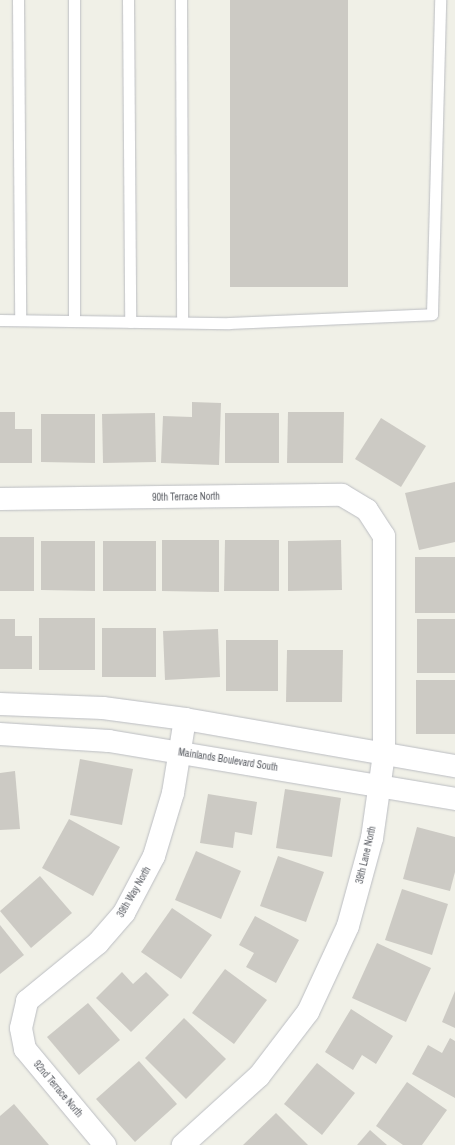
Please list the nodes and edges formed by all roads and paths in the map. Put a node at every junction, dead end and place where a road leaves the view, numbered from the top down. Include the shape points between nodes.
1 (18, 0) edge
2 (74, 0) edge
3 (128, 0) edge
4 (181, 0) edge
5 (440, 0) edge
6 (0, 320) edge
7 (20, 320) junction
8 (74, 321) junction
9 (130, 322) junction
10 (182, 322) junction
11 (0, 499) edge
12 (367, 510) joint
13 (0, 704) edge
14 (185, 719) junction
15 (0, 734) edge
16 (180, 752) junction
17 (384, 754) junction
18 (455, 766) edge
19 (380, 785) junction
20 (455, 800) edge
21 (21, 1028) joint
22 (105, 1145) edge
23 (183, 1145) edge

1 - 7 lane
2 - 8 lane
3 - 9 lane
4 - 10 lane
5 - 10 lane via 432,314
6 - 7 lane
7 - 8 lane
8 - 9 lane
9 - 10 lane
11 - 12 street, 90th Terrace North via 342,495
12 - 17 street, 39th Lane North via 384,536
13 - 14 street via 104,708
14 - 16 street, 39th Way North
14 - 17 street
15 - 16 street, Mainlands Boulevard South via 109,741
16 - 19 street, Mainlands Boulevard South
16 - 21 street, 39th Way North via 173,793 154,856 124,912 98,943 27,1002
17 - 18 street
17 - 19 street, 39th Lane North
19 - 20 street, Mainlands Boulevard South
19 - 23 street, 39th Lane North via 372,838 348,926 308,1012 259,1076
21 - 22 street, 92nd Terrace North via 25,1049

